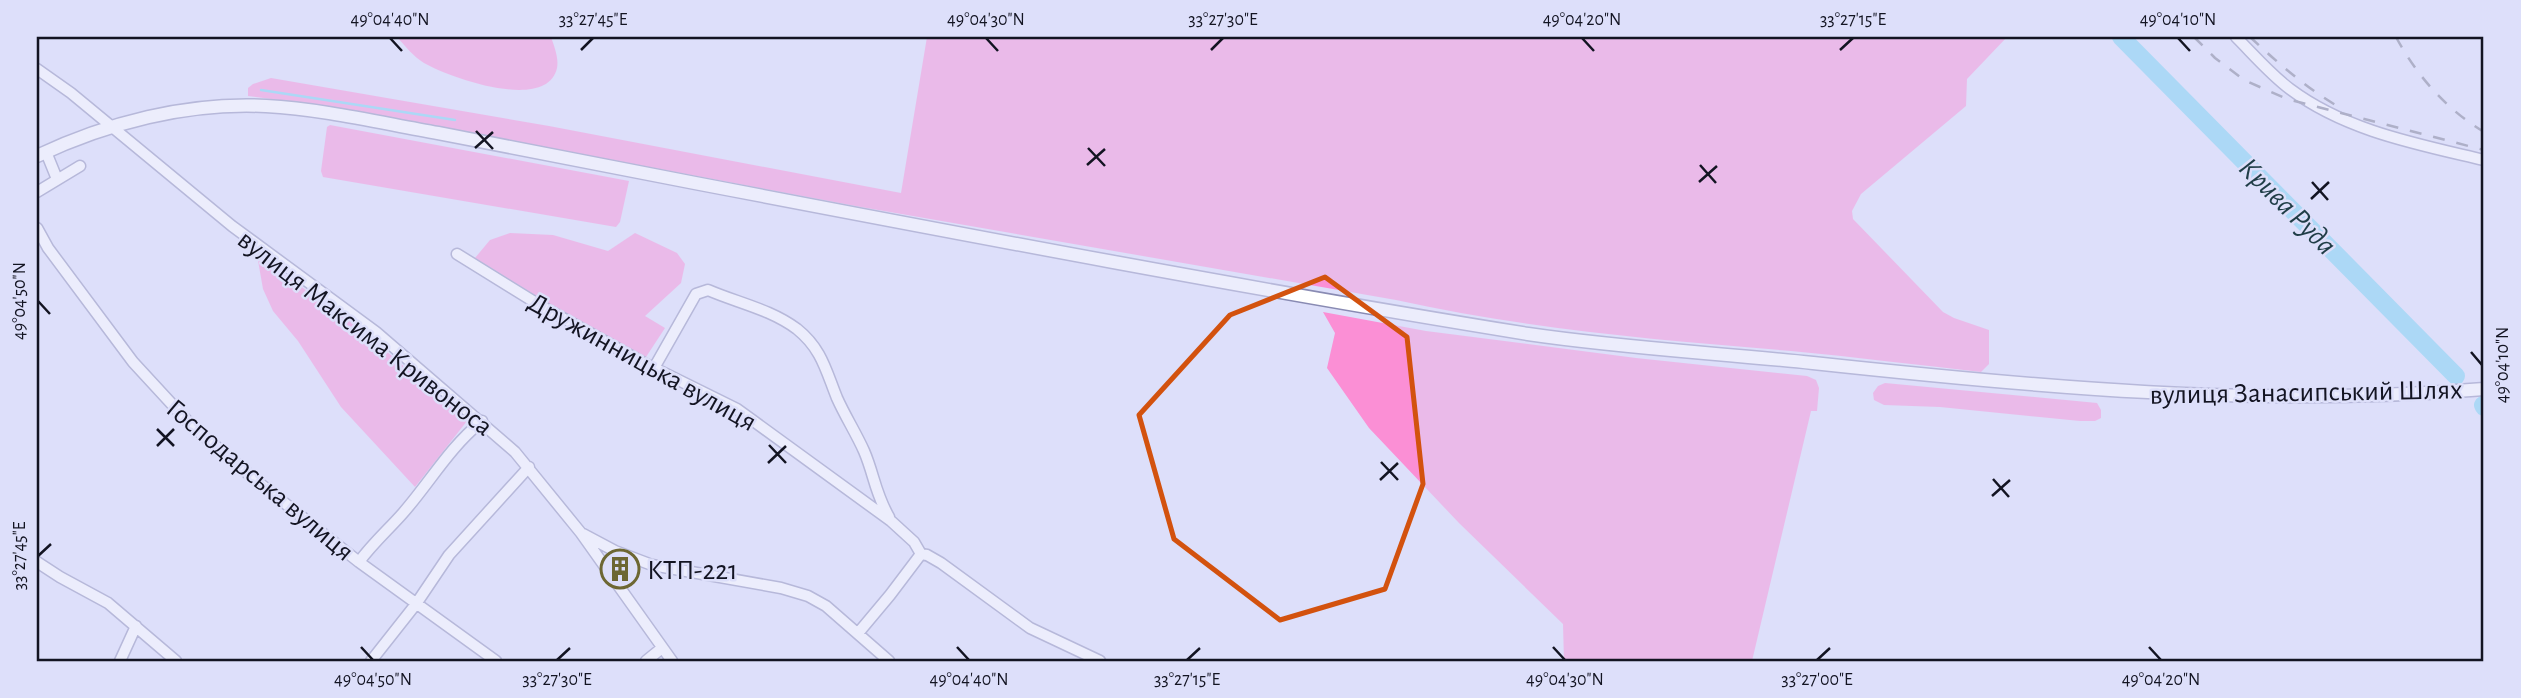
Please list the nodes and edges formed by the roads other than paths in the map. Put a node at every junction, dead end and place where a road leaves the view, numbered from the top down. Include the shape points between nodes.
1 (2236, 37) edge
2 (37, 69) edge
3 (111, 126) junction
4 (41, 154) edge
5 (2484, 159) edge
6 (80, 166) dead end
7 (57, 180) junction
8 (37, 192) edge
9 (37, 228) edge
10 (457, 254) dead end
11 (654, 368) junction
12 (2484, 389) edge
13 (482, 421) junction
14 (530, 467) junction
15 (891, 521) junction
16 (581, 533) junction
17 (921, 554) junction
18 (37, 562) edge
19 (359, 562) junction
20 (416, 604) junction
21 (136, 626) junction
22 (859, 632) junction
23 (662, 649) junction
24 (120, 661) edge
25 (176, 661) edge
26 (371, 661) edge
27 (496, 661) edge
28 (646, 661) edge
29 (672, 661) edge
30 (889, 661) edge
31 (1100, 661) edge

1 - 5 street via 2288,88 2329,114 2390,136
2 - 3 street, вулиця Максима Кривоноса
3 - 4 main road
3 - 12 main road, вулиця Занасипський Шлях via 214,107 312,111 1337,302 1539,335 2128,393 2351,395
3 - 13 street, вулиця Максима Кривоноса via 232,226 376,332
4 - 7 street
6 - 7 street
7 - 8 street
9 - 19 street, Господарська вулиця via 110,333 163,397 223,453
10 - 11 street, Дружинницька вулиця
11 - 15 street, Дружинницька вулиця via 745,415
11 - 15 street via 696,294 702,291 768,311 815,347
13 - 14 street, вулиця Максима Кривоноса
13 - 19 street via 440,463
14 - 16 street, вулиця Максима Кривоноса
14 - 20 street via 462,540
15 - 17 street, Дружинницька вулиця
16 - 22 street via 652,565 808,596
16 - 23 street, вулиця Максима Кривоноса
17 - 22 street
17 - 31 street, Дружинницька вулиця via 941,563 1030,628
18 - 21 street via 108,603
19 - 20 street, Господарська вулиця
20 - 26 street
20 - 27 street, Господарська вулиця
21 - 24 street
21 - 25 street
22 - 30 street
23 - 28 street
23 - 29 street, вулиця Максима Кривоноса

